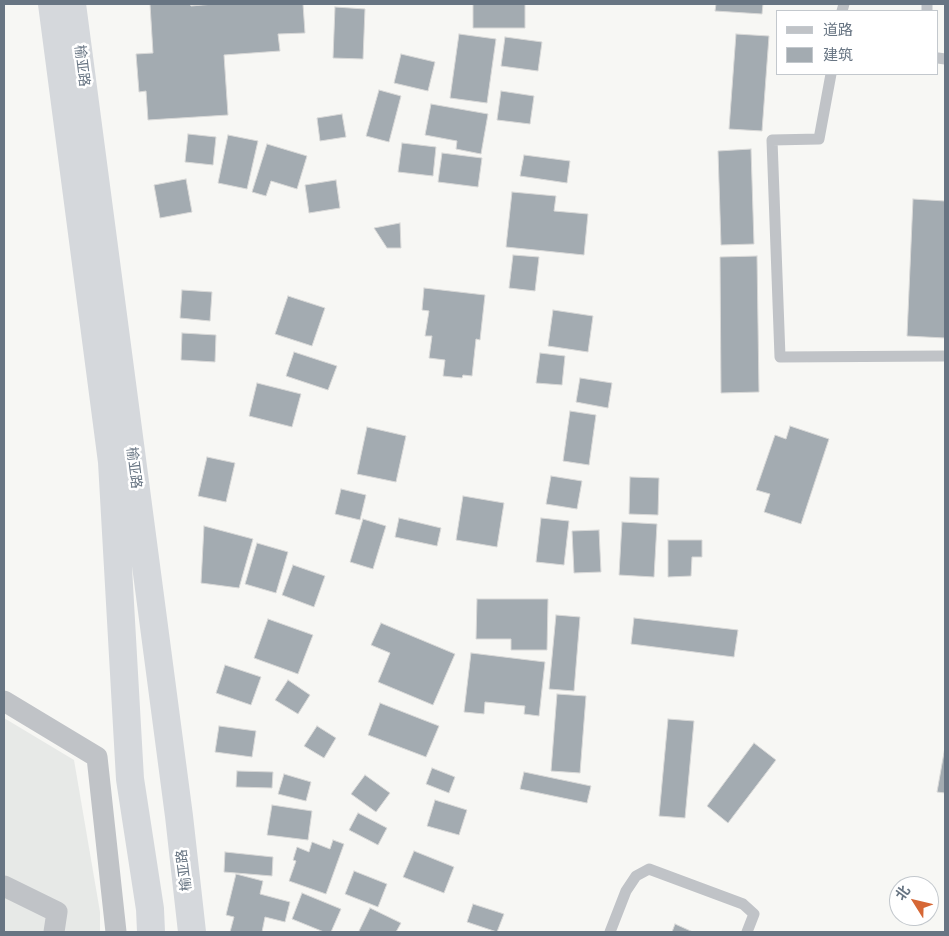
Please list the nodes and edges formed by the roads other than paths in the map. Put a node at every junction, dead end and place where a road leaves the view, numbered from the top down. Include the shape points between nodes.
1 (52, 4) edge
2 (72, 4) edge
3 (831, 75) edge
4 (945, 356) edge
5 (4, 701) edge
6 (97, 758) junction
7 (130, 779) junction
8 (4, 886) edge
9 (54, 932) edge
10 (116, 932) edge
11 (151, 932) edge
12 (192, 932) edge
13 (610, 932) edge
14 (747, 932) edge

1 - 7 highway, 榆亚路 via 112,462
2 - 12 highway, 榆亚路
3 - 4 lane via 819,139 772,140 780,357
5 - 6 street
6 - 7 street
6 - 10 street
7 - 11 highway, 榆亚路
8 - 9 street via 57,912
13 - 14 lane via 626,891 636,876 649,869 743,904 754,914

